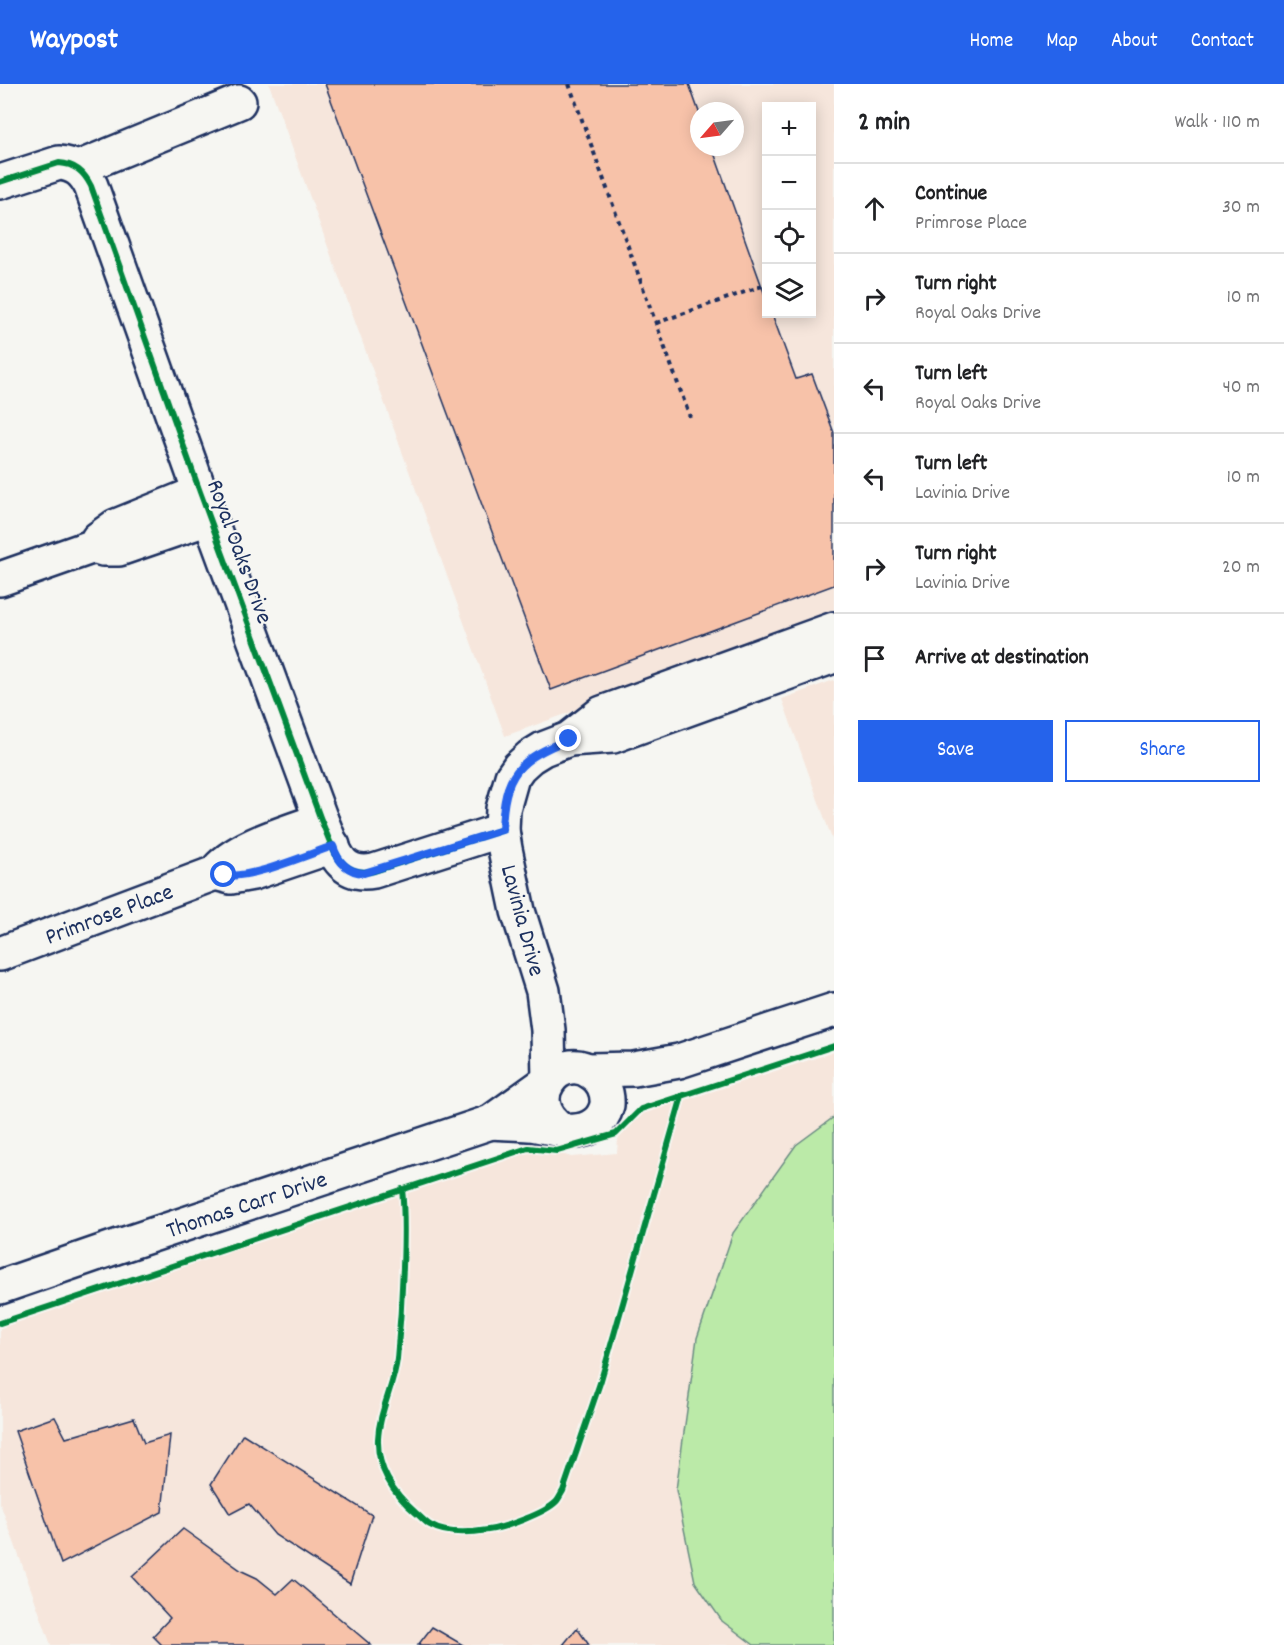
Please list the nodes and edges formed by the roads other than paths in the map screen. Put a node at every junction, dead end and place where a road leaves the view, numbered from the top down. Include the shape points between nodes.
1 (239, 102) dead end
2 (78, 168) junction
3 (0, 182) edge
4 (205, 505) junction
5 (0, 579) edge
6 (834, 629) edge
7 (834, 656) edge
8 (569, 739) junction
9 (502, 830) junction
10 (327, 833) junction
11 (0, 954) edge
12 (543, 990) junction
13 (834, 1010) edge
14 (679, 1061) junction
15 (587, 1070) junction
16 (548, 1081) junction
17 (606, 1111) junction
18 (491, 1122) junction
19 (561, 1129) junction
20 (0, 1287) edge

1 - 2 street
2 - 3 street via 59,163
2 - 4 street, Royal Oaks Drive via 91,186
4 - 5 street via 119,549 94,546
4 - 10 street, Royal Oaks Drive
6 - 8 street, Lavinia Drive via 602,713
7 - 8 street, Lavinia Drive via 613,736
8 - 9 street, Lavinia Drive via 543,749 519,767 503,808
9 - 10 street, Royal Oaks Drive via 364,873 342,864
9 - 12 street, Lavinia Drive via 518,911
10 - 11 street, Primrose Place via 246,874 231,877 215,873
12 - 15 street, Lavinia Drive
12 - 16 street, Lavinia Drive
13 - 14 street
14 - 15 street via 634,1069
14 - 17 street
15 - 16 street via 567,1068
15 - 17 street via 605,1088
16 - 18 street, Thomas Carr Drive
16 - 19 street via 543,1108
17 - 19 street via 587,1130 576,1133
18 - 19 street, Thomas Carr Drive
18 - 20 street, Thomas Carr Drive

